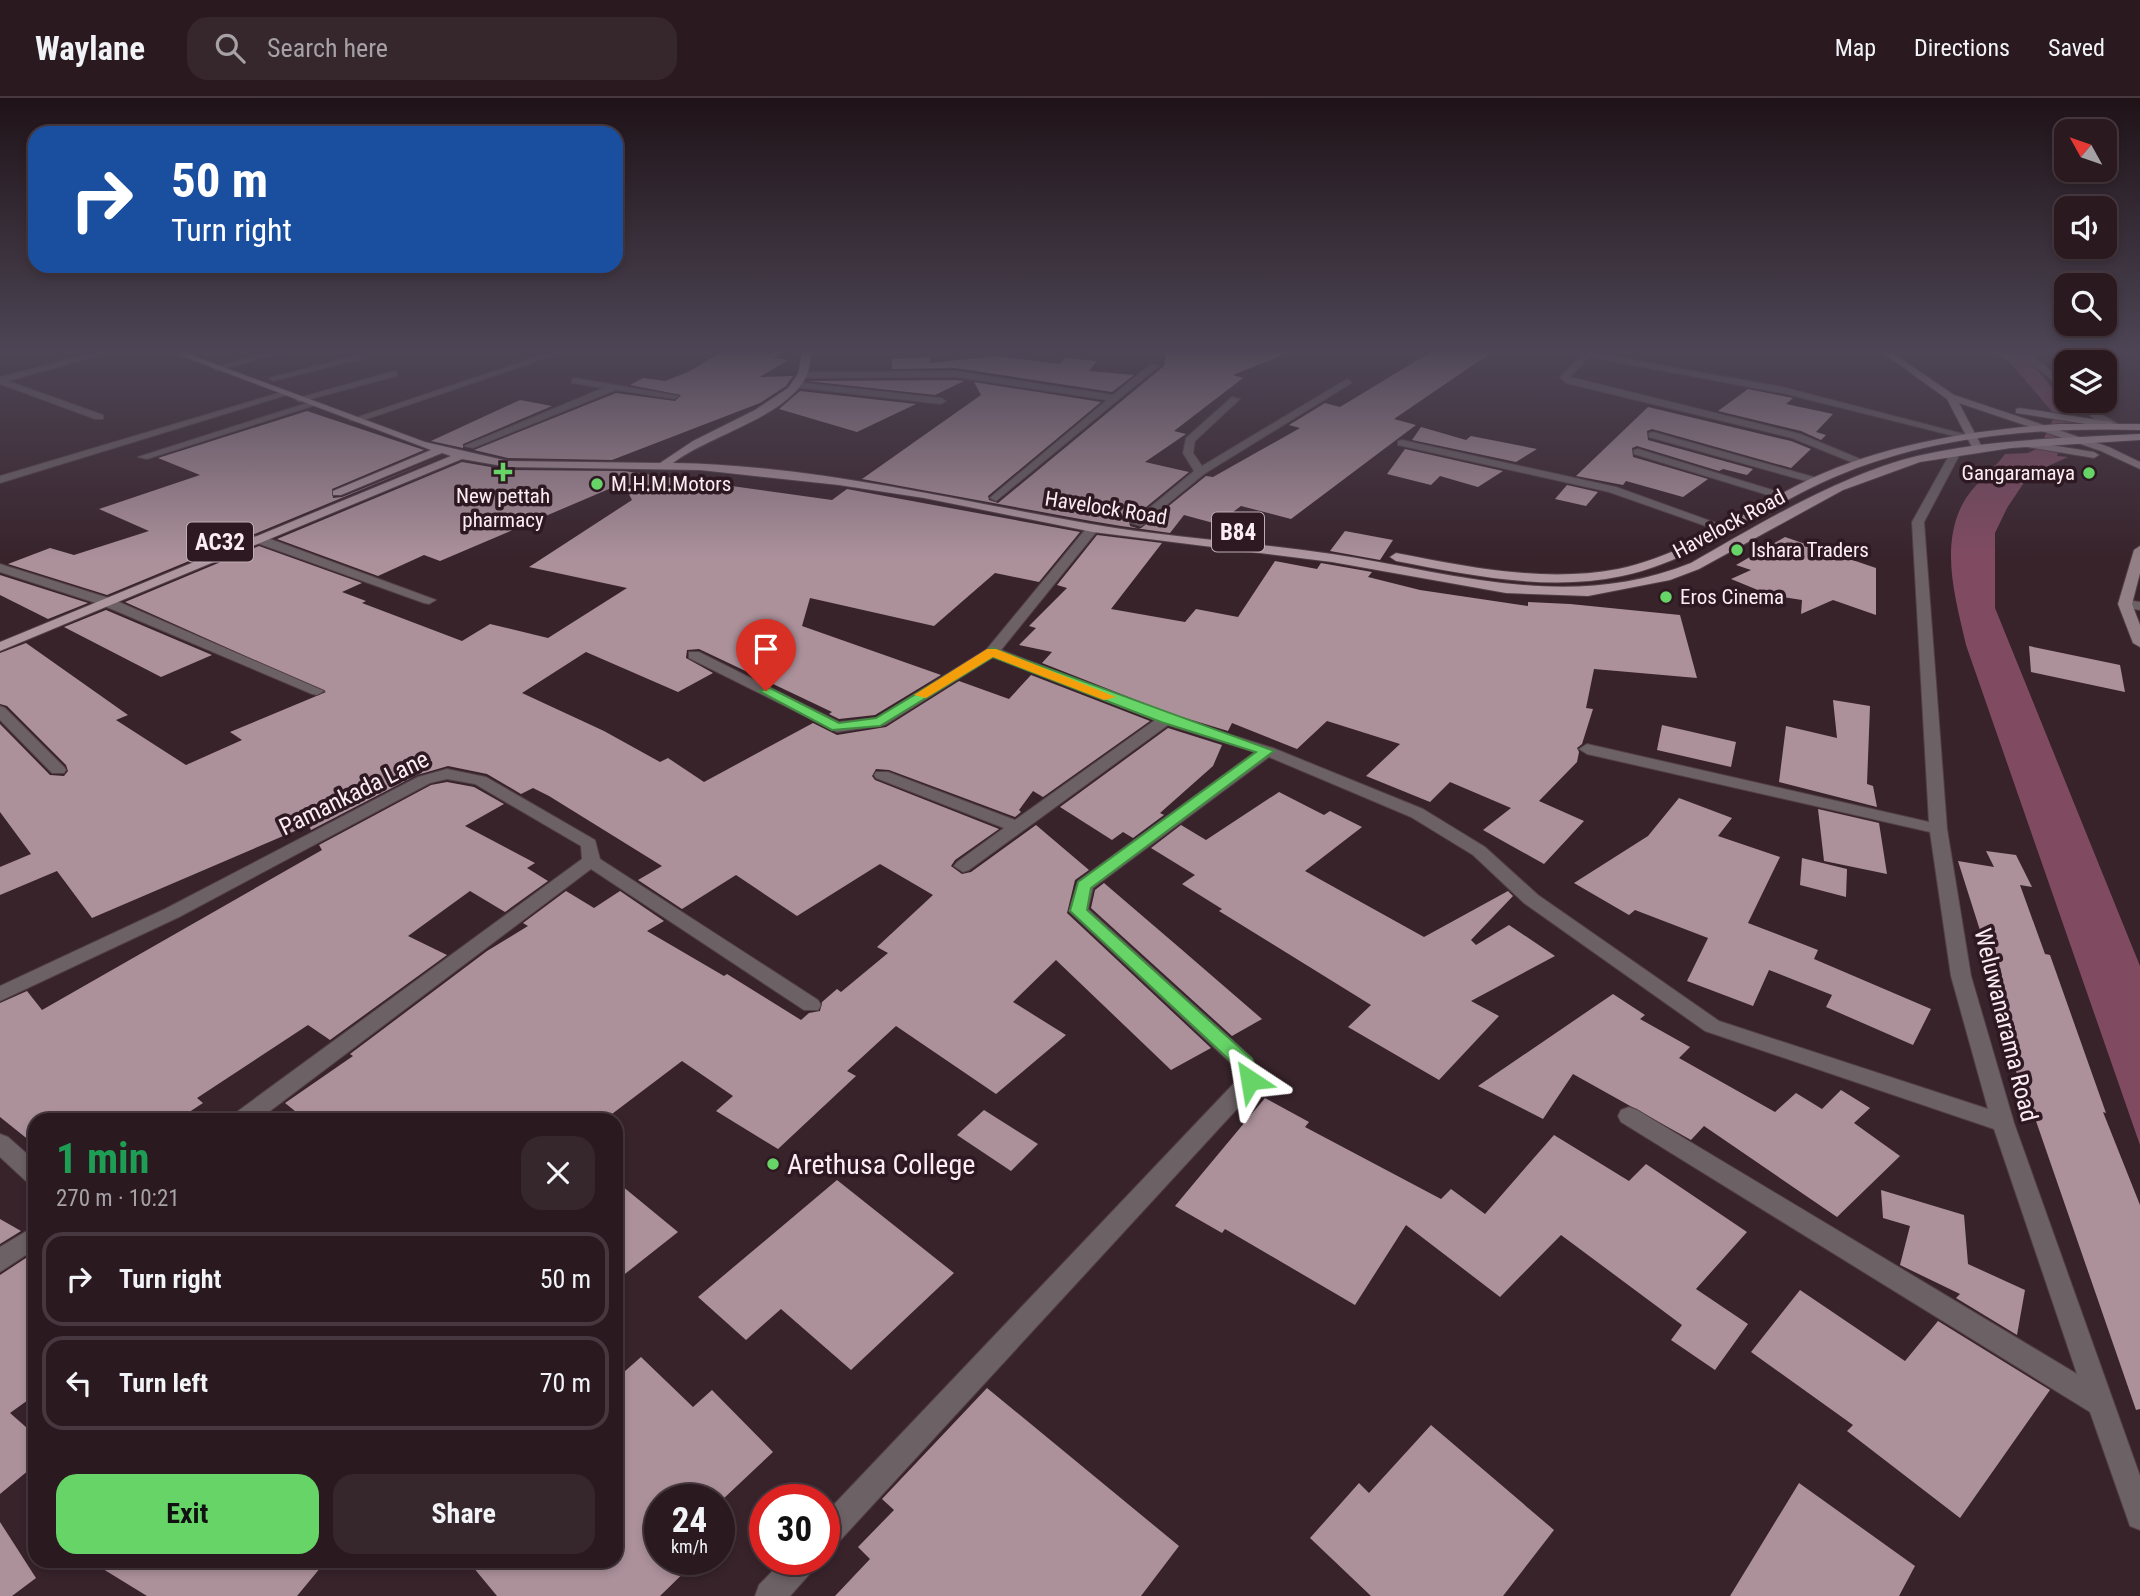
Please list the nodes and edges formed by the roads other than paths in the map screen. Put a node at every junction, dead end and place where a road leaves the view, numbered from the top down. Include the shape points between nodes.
1 (199, 420) edge
2 (255, 420) edge
3 (354, 420) edge
4 (388, 420) edge
5 (535, 420) edge
6 (741, 420) edge
7 (1087, 420) edge
8 (1213, 420) edge
9 (1285, 420) edge
10 (1730, 420) edge
11 (1891, 420) edge
12 (1963, 420) edge
13 (2004, 420) edge
14 (2072, 420) edge
15 (2103, 420) edge
16 (2114, 426) junction
17 (2020, 427) junction
18 (2140, 427) edge
19 (2047, 429) junction
20 (1653, 435) dead end
21 (2140, 436) edge
22 (2082, 441) junction
23 (1402, 443) dead end
24 (1976, 443) junction
25 (2025, 444) junction
26 (466, 448) junction
27 (440, 450) junction
28 (1638, 453) dead end
29 (1956, 453) junction
30 (143, 457) dead end
31 (673, 457) junction
32 (1861, 463) junction
33 (663, 466) junction
34 (2139, 466) edge
35 (1200, 472) junction
36 (0, 480) edge
37 (1817, 481) junction
38 (1786, 497) junction
39 (996, 498) junction
40 (1137, 523) junction
41 (1093, 528) junction
42 (1724, 528) junction
43 (1227, 531) dead end
44 (1274, 537) dead end
45 (258, 539) junction
46 (2140, 550) edge
47 (0, 568) edge
48 (90, 597) junction
49 (429, 600) dead end
50 (107, 602) junction
51 (2125, 604) junction
52 (2140, 606) edge
53 (0, 634) edge
54 (2140, 643) edge
55 (0, 647) edge
56 (992, 652) junction
57 (694, 655) dead end
58 (317, 691) dead end
59 (0, 711) edge
60 (1166, 719) junction
61 (1587, 749) dead end
62 (1267, 751) junction
63 (58, 770) dead end
64 (883, 775) dead end
65 (1017, 827) junction
66 (1938, 829) junction
67 (591, 861) junction
68 (963, 866) dead end
69 (0, 994) edge
70 (811, 1005) dead end
71 (251, 1113) edge
72 (1629, 1116) dead end
73 (2003, 1123) junction
74 (0, 1143) edge
75 (28, 1169) edge
76 (28, 1241) edge
77 (0, 1261) edge
78 (2102, 1404) junction
79 (2140, 1516) edge
80 (840, 1520) edge
81 (789, 1575) edge
82 (769, 1596) edge

1 - 36 street
2 - 30 street
3 - 27 main road, Havelock Road / B84
4 - 26 main road, Havelock Road / B84
5 - 26 street
6 - 31 main road
7 - 39 street
8 - 35 street via 1191,440 1188,453
9 - 35 street
10 - 32 street via 1796,436
11 - 24 street
12 - 24 main road
13 - 17 main road
14 - 16 main road
15 - 16 street
16 - 18 main road, B84
16 - 19 main road, B84
17 - 19 main road, B84
17 - 24 main road, Havelock Road / B84
19 - 22 main road
20 - 37 street
21 - 22 main road, B84
22 - 25 main road, B84
22 - 34 main road
23 - 42 street via 1612,489
24 - 25 main road, Havelock Road / B84
24 - 29 main road, Havelock Road / B84
24 - 32 main road, Havelock Road / B84 via 1912,446
25 - 34 main road
26 - 27 main road, Havelock Road / B84
26 - 31 main road, Havelock Road / B84 via 520,456
26 - 33 main road, Havelock Road / B84 via 508,464
26 - 45 main road, AC32
27 - 48 main road, AC32
28 - 38 street
29 - 41 main road, Havelock Road / B84 via 1883,470 1839,488 1670,576 1588,592 1506,589 1320,556
29 - 66 street, Weluwanarama Road via 1918,522
31 - 33 main road
31 - 39 main road, Havelock Road / B84 via 890,479
32 - 37 main road, Havelock Road / B84
33 - 41 main road, Havelock Road / B84 via 839,482
35 - 40 street
37 - 38 main road, Havelock Road / B84
38 - 42 main road, Havelock Road / B84
39 - 40 main road, Havelock Road / B84
40 - 43 main road, Havelock Road / B84
41 - 56 street
42 - 44 main road, Havelock Road / B84 via 1648,565 1566,578 1474,571
45 - 49 street
45 - 50 main road, AC32
46 - 51 main road
47 - 48 street
48 - 50 street
48 - 53 main road, AC32
50 - 55 main road, AC32
50 - 58 street
51 - 52 street
51 - 54 main road
56 - 57 street via 880,722 837,727
56 - 60 street
59 - 63 street
60 - 62 street
60 - 65 street
61 - 66 street
62 - 73 street via 1417,814 1479,851 1531,899 1712,1026
62 - 80 street via 1084,886 1078,911 1245,1064 1250,1080
64 - 65 street
65 - 68 street
66 - 73 street, Weluwanarama Road via 1961,976
67 - 69 street, Pamankada Lane via 589,844 577,836 480,780 447,774 424,780 172,913
67 - 70 street, Pamankada Lane
67 - 71 street
72 - 78 street
73 - 78 street, Weluwanarama Road
74 - 75 street
76 - 77 street
78 - 79 street, Weluwanarama Road
81 - 82 street

